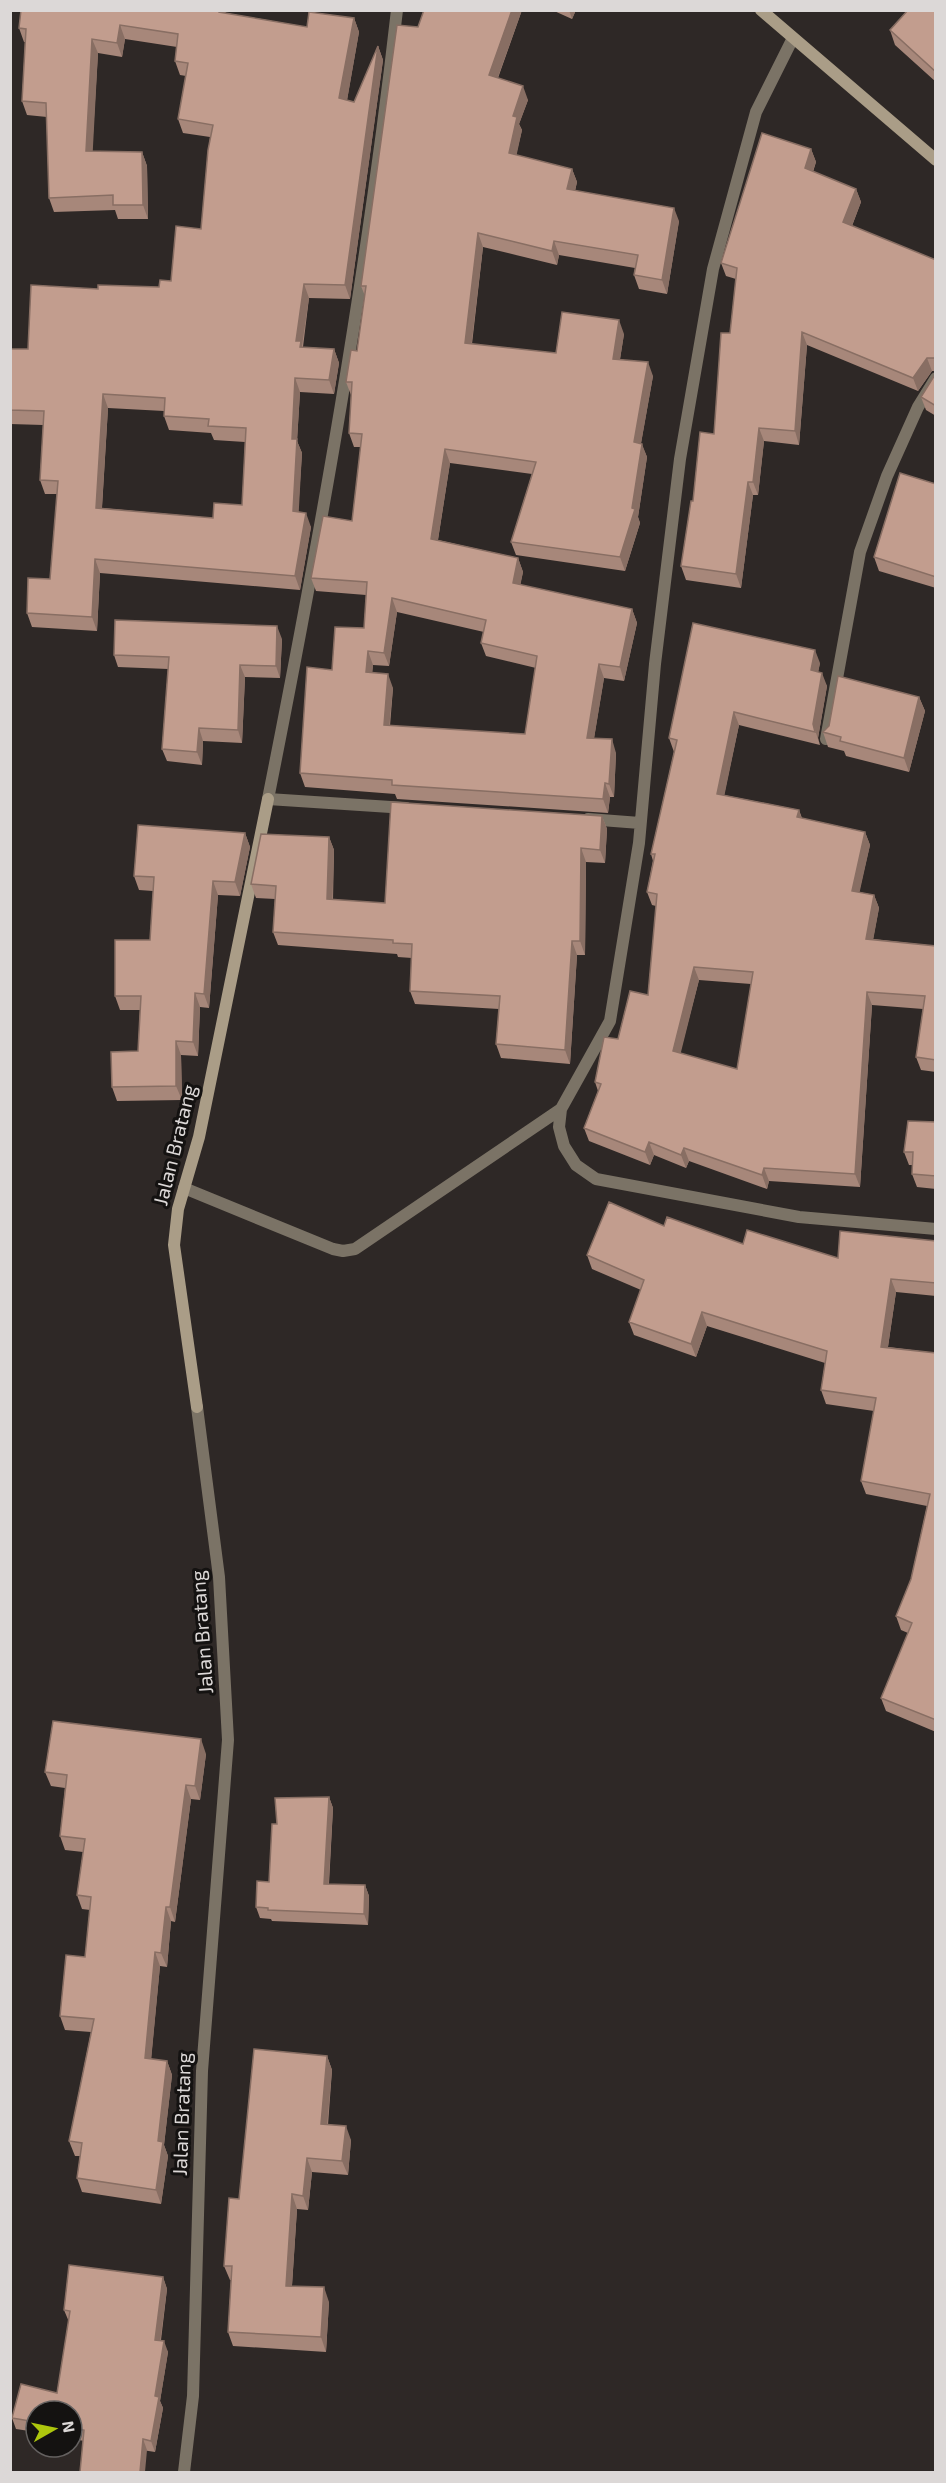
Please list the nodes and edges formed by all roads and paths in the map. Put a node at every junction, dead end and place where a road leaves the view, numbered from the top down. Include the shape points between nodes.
1 (397, 10) edge
2 (761, 10) edge
3 (793, 38) junction
4 (936, 160) edge
5 (936, 378) edge
6 (826, 739) edge
7 (268, 799) junction
8 (419, 809) edge
9 (571, 818) edge
10 (640, 823) junction
11 (561, 1109) junction
12 (184, 1188) junction
13 (936, 1229) edge
14 (184, 2472) edge

1 - 7 street via 353,322 304,618
2 - 3 street
3 - 4 street
3 - 10 street via 756,112 712,269 680,459
5 - 6 street via 918,407 887,476 860,552
7 - 8 street
7 - 12 street, Jalan Bratang via 199,1137
9 - 10 street
10 - 11 street via 610,1021
11 - 12 street via 355,1249 333,1249
11 - 13 street via 559,1127 564,1146 576,1165 596,1179 799,1217
12 - 14 street, Jalan Bratang via 174,1245 219,1577 228,1740 202,2071 193,2396

